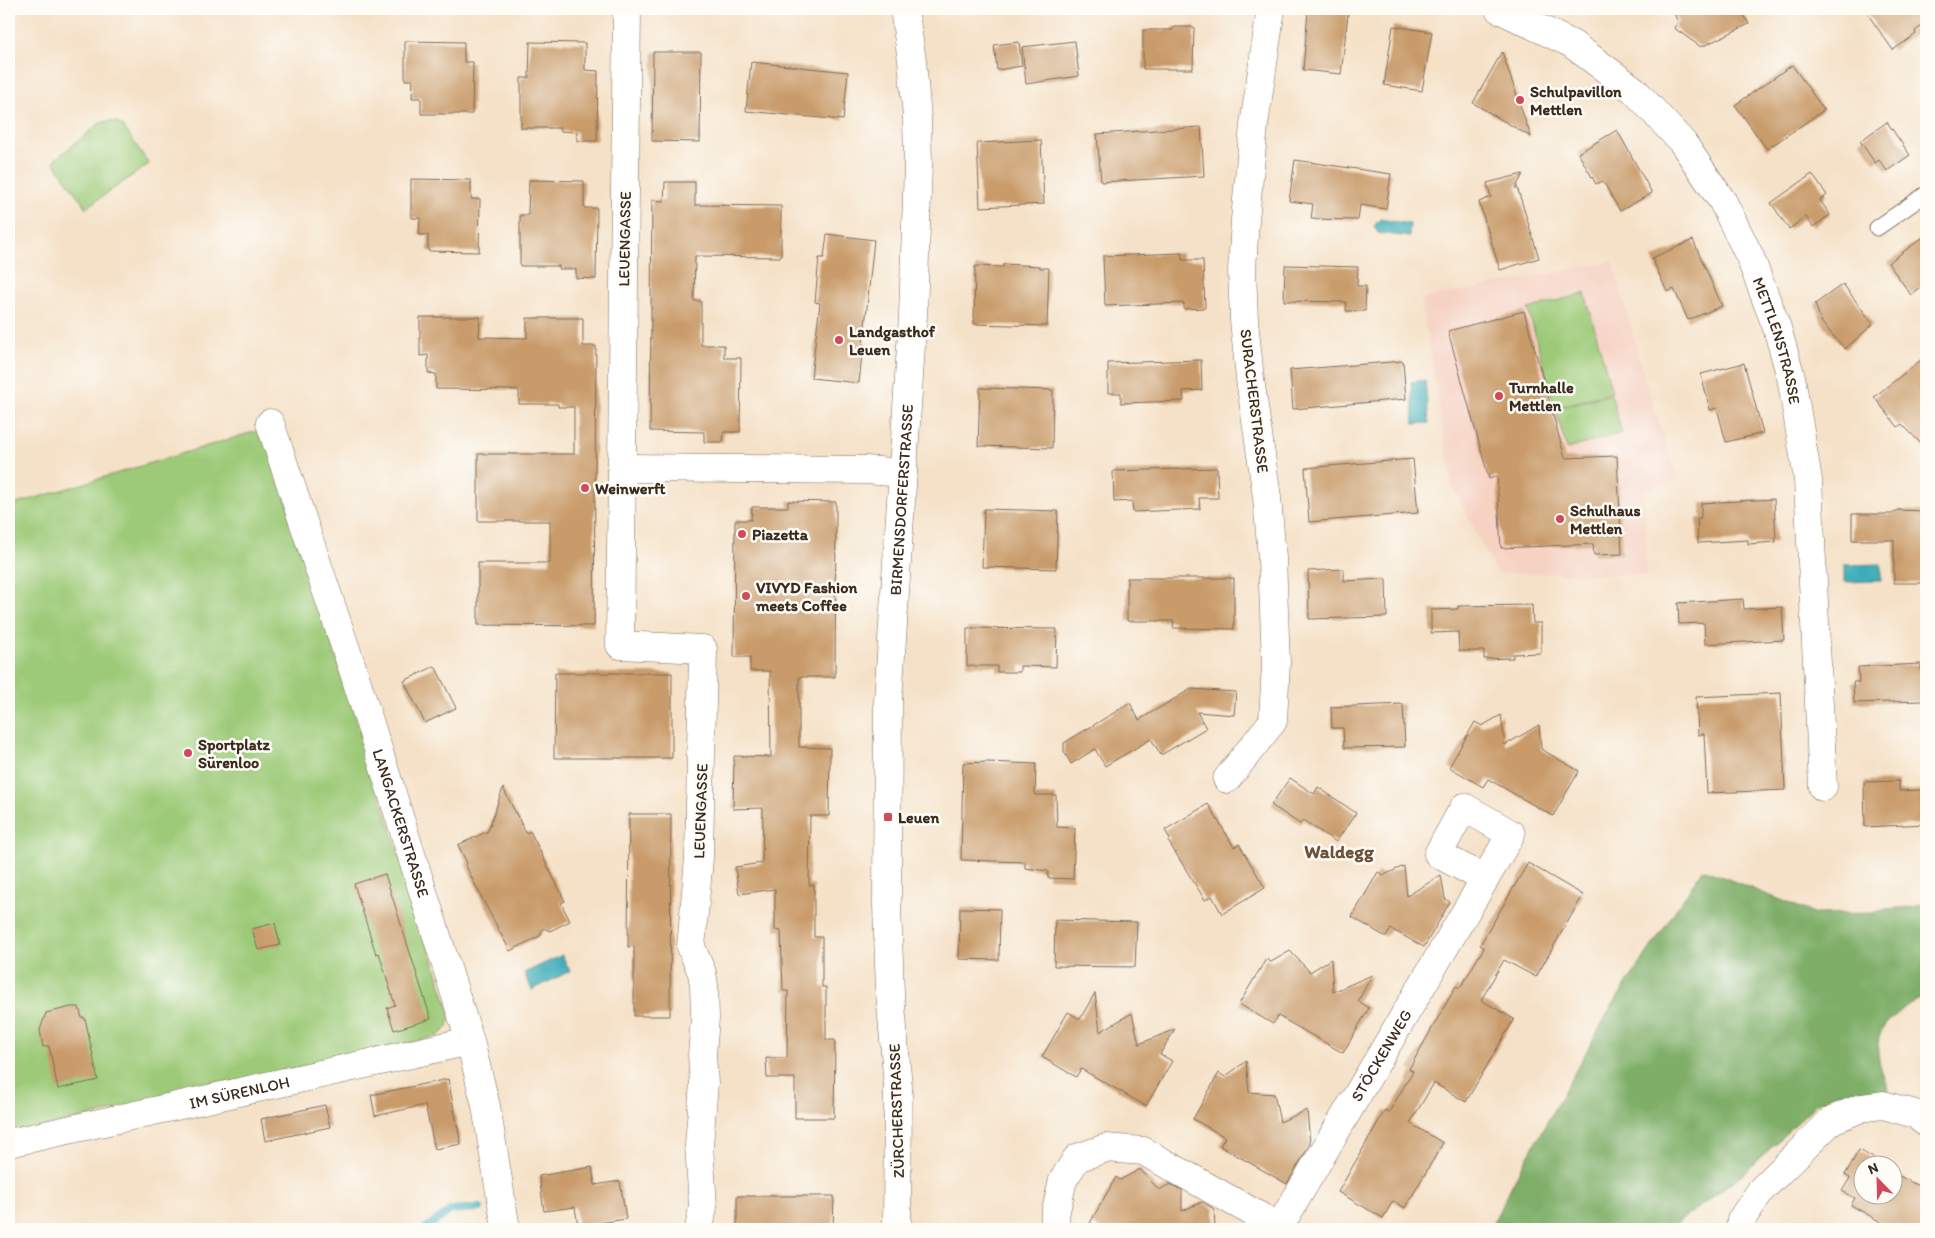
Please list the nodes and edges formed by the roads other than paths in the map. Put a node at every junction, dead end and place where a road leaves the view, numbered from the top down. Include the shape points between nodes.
1 (627, 9) edge
2 (904, 9) edge
3 (1271, 9) edge
4 (1499, 9) edge
5 (1926, 194) edge
6 (1877, 228) dead end
7 (270, 423) dead end
8 (622, 468) junction
9 (903, 473) junction
10 (1227, 779) dead end
11 (1823, 787) dead end
12 (1485, 879) dead end
13 (890, 993) joint
14 (470, 1041) junction
15 (1926, 1123) edge
16 (9, 1143) edge
17 (1278, 1228) edge
18 (506, 1229) edge
19 (699, 1229) edge
20 (897, 1229) edge
21 (1055, 1229) edge
22 (1740, 1229) edge

1 - 8 street, LEUENGASSE
2 - 9 street, BIRMENSDORFERSTRASSE via 912,60 918,165
3 - 10 street, SURACHERSTRASSE via 1254,125 1242,270 1250,379 1272,558 1276,663 1273,721
4 - 11 street, METTLENSTRASSE via 1572,44 1634,90 1683,143 1723,202 1750,258 1778,328 1791,377 1808,480
5 - 6 lane
7 - 14 street, LANGACKERSTRASSE
8 - 9 street
8 - 19 street, LEUENGASSE via 620,645 703,649 699,858 691,947 702,973 705,1018 699,1144 703,1207
9 - 13 street, BIRMENSDORFERSTRASSE via 888,701
12 - 17 street, STÖCKENWEG
13 - 20 street, ZÜRCHERSTRASSE via 898,1087
14 - 16 street, IM SÜRENLOH
14 - 18 street, LANGACKERSTRASSE via 486,1106
15 - 22 street via 1915,1114 1883,1105 1861,1108 1832,1120 1761,1190 1741,1220
17 - 21 street via 1143,1151 1106,1148 1077,1158 1063,1180

